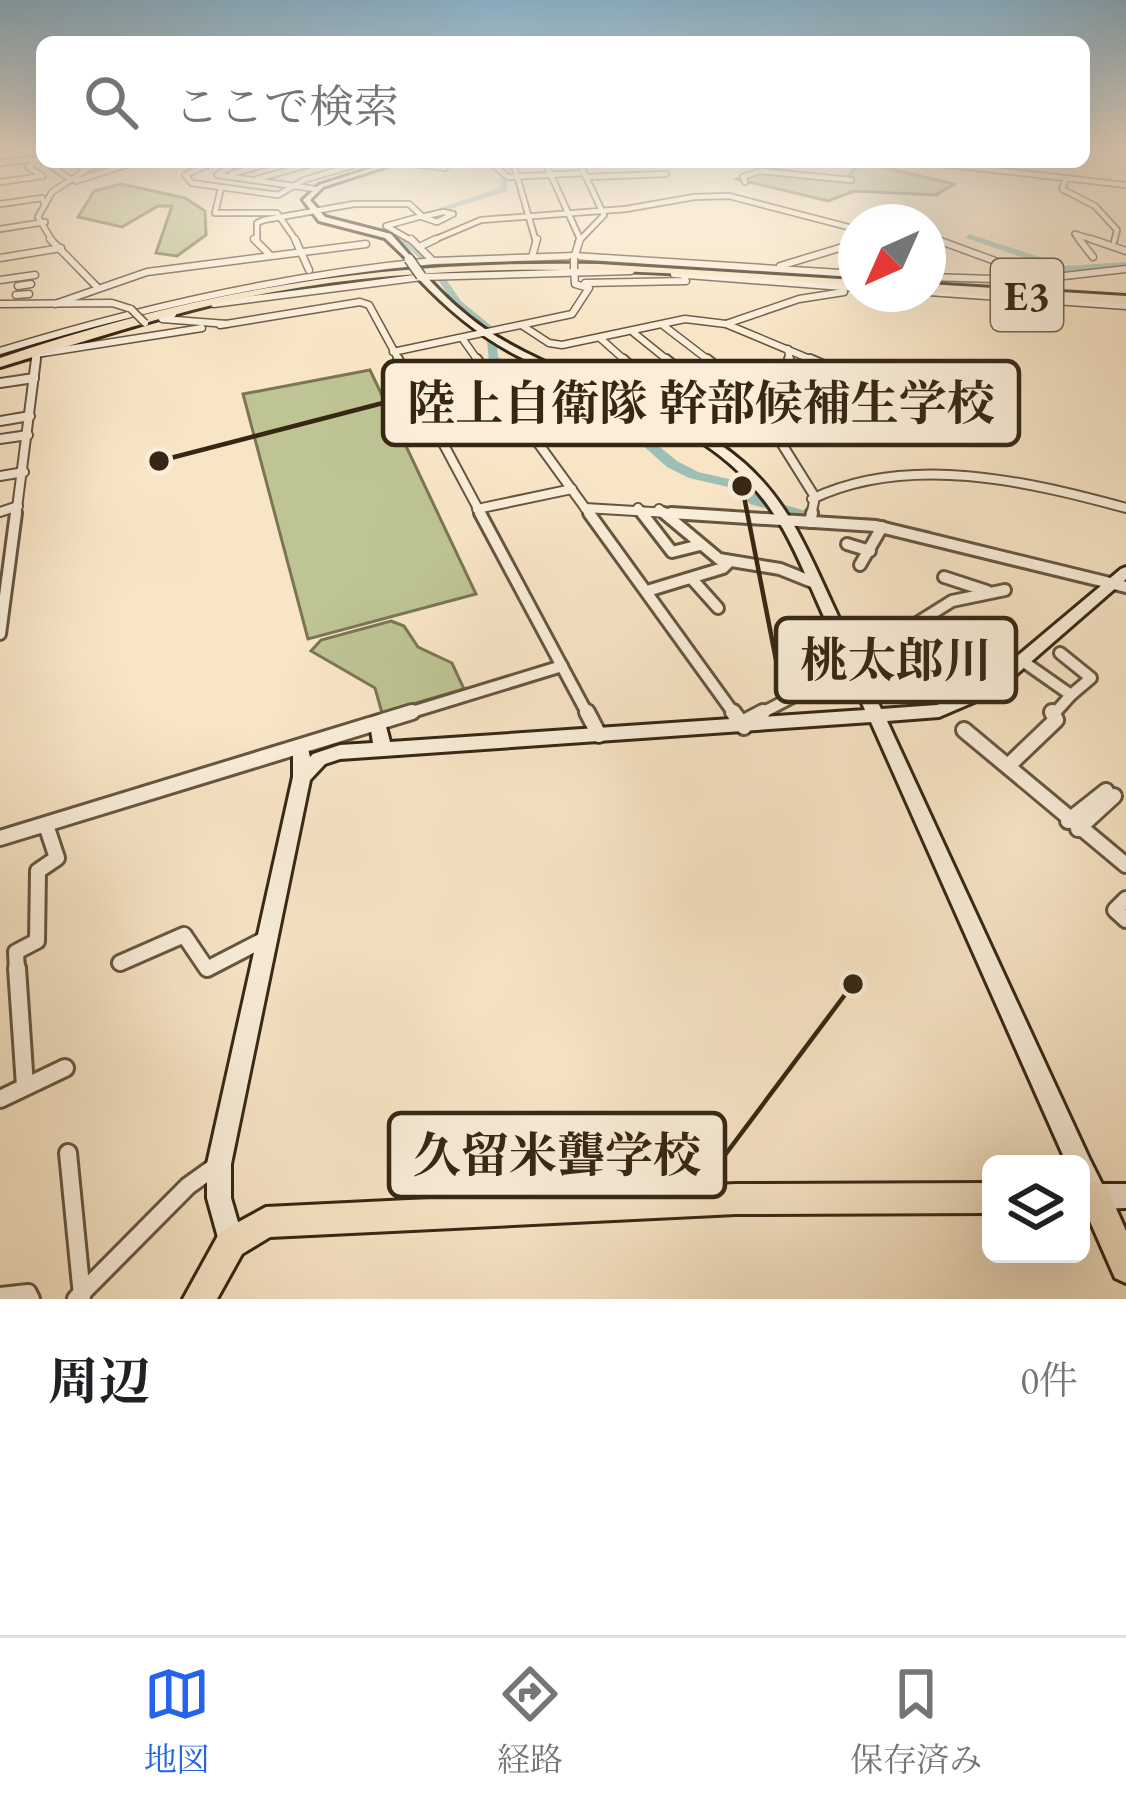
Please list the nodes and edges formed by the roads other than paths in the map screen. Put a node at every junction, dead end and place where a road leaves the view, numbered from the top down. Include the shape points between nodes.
1 (43, 209) edge
2 (216, 209) edge
3 (279, 209) edge
4 (334, 209) edge
5 (383, 209) edge
6 (414, 209) edge
7 (528, 209) edge
8 (565, 209) edge
9 (630, 209) edge
10 (776, 209) edge
11 (1098, 209) edge
12 (311, 211) junction
13 (602, 211) junction
14 (279, 214) junction
15 (567, 214) junction
16 (530, 216) junction
17 (45, 222) junction
18 (391, 223) junction
19 (838, 225) edge
20 (0, 229) edge
21 (580, 239) junction
22 (946, 243) edge
23 (1114, 243) junction
24 (366, 244) dead end
25 (419, 247) junction
26 (61, 248) junction
27 (838, 249) edge
28 (1126, 251) edge
29 (300, 253) junction
30 (269, 254) junction
31 (574, 256) junction
32 (0, 257) edge
33 (532, 257) junction
34 (1094, 257) dead end
35 (433, 261) junction
36 (1126, 268) edge
37 (309, 269) dead end
38 (777, 269) junction
39 (574, 271) junction
40 (683, 274) junction
41 (35, 275) dead end
42 (1045, 279) junction
43 (0, 280) edge
44 (838, 280) edge
45 (838, 282) edge
46 (838, 283) edge
47 (31, 284) dead end
48 (575, 284) junction
49 (946, 285) edge
50 (317, 286) junction
51 (97, 287) junction
52 (946, 287) edge
53 (838, 288) edge
54 (16, 293) junction
55 (28, 294) dead end
56 (1126, 301) edge
57 (57, 302) junction
58 (0, 304) edge
59 (329, 306) junction
60 (227, 324) junction
61 (726, 324) junction
62 (214, 325) junction
63 (523, 326) junction
64 (664, 326) junction
65 (64, 330) junction
66 (486, 333) junction
67 (634, 333) junction
68 (462, 338) junction
69 (600, 338) junction
70 (788, 349) junction
71 (393, 352) junction
72 (37, 354) junction
73 (0, 359) edge
74 (898, 370) dead end
75 (723, 371) junction
76 (34, 378) junction
77 (690, 378) junction
78 (0, 383) edge
79 (740, 385) dead end
80 (707, 392) dead end
81 (30, 416) junction
82 (0, 421) edge
83 (28, 435) junction
84 (0, 439) edge
85 (24, 472) junction
86 (0, 476) edge
87 (572, 489) junction
88 (812, 499) junction
89 (18, 506) junction
90 (585, 508) junction
91 (638, 508) junction
92 (1126, 508) edge
93 (477, 509) junction
94 (659, 509) junction
95 (0, 512) edge
96 (810, 523) junction
97 (789, 524) junction
98 (882, 527) junction
99 (847, 544) dead end
100 (700, 545) junction
101 (6, 546) edge
102 (870, 551) junction
103 (730, 561) junction
104 (860, 565) dead end
105 (944, 577) dead end
106 (692, 579) junction
107 (1119, 582) edge
108 (815, 583) junction
109 (1005, 590) dead end
110 (647, 591) junction
111 (990, 592) junction
112 (2, 600) edge
113 (718, 608) dead end
114 (0, 634) edge
115 (872, 652) junction
116 (1060, 652) dead end
117 (1021, 660) junction
118 (851, 664) junction
119 (562, 666) junction
120 (1002, 677) junction
121 (1071, 695) junction
122 (876, 718) junction
123 (378, 724) junction
124 (744, 724) junction
125 (964, 730) dead end
126 (598, 735) junction
127 (383, 749) junction
128 (301, 750) junction
129 (1009, 765) junction
130 (302, 777) junction
131 (1110, 793) dead end
132 (46, 825) junction
133 (1073, 825) junction
134 (0, 838) edge
135 (1126, 866) edge
136 (1126, 899) edge
137 (1126, 920) edge
138 (268, 937) junction
139 (120, 963) dead end
140 (64, 1067) dead end
141 (26, 1086) junction
142 (0, 1099) edge
143 (68, 1153) dead end
144 (1075, 1155) edge
145 (219, 1164) junction
146 (1101, 1197) edge
147 (982, 1198) edge
148 (230, 1243) junction
149 (1126, 1267) edge
150 (0, 1296) edge
151 (80, 1297) edge
152 (31, 1299) edge
153 (199, 1299) edge

1 - 17 street via 38,218
2 - 14 street
3 - 14 street
4 - 12 street
5 - 18 street
6 - 18 street via 422,216
7 - 16 street
8 - 15 street
9 - 13 street
10 - 19 street
11 - 23 street via 1118,230
12 - 14 street
12 - 66 street, bridge via 388,236 444,303
13 - 15 street
13 - 21 street
14 - 29 street
14 - 30 street via 257,224 254,239
15 - 16 street
15 - 21 street
16 - 25 street via 481,220
16 - 33 street
17 - 20 street
17 - 26 street
18 - 25 street
21 - 31 street
22 - 42 street
23 - 28 street
23 - 34 street via 1075,234
24 - 29 street
25 - 35 street
26 - 32 street
26 - 51 street
27 - 38 street
29 - 30 street
29 - 37 street
30 - 51 street
31 - 33 street
31 - 38 street
31 - 39 street, bridge
33 - 35 street
35 - 65 street via 261,282
36 - 42 street
38 - 44 street
39 - 40 street
39 - 48 street
39 - 50 street via 445,272
40 - 46 street
40 - 48 street via 686,281
41 - 54 street
42 - 49 street
43 - 54 street
45 - 73 highway via 615,267 409,271 190,306
47 - 54 street
48 - 63 street via 590,293 577,310
50 - 59 street
50 - 60 street via 162,319
51 - 57 street
52 - 56 highway, E3
53 - 61 street
54 - 55 street
54 - 57 street
54 - 58 street
57 - 62 street, bridge via 112,304 146,323
57 - 65 street
59 - 60 street
59 - 71 street via 369,305
60 - 62 street
61 - 64 street via 685,319
61 - 70 street
62 - 72 street
63 - 66 street
63 - 69 street via 554,344
64 - 67 street
64 - 75 street
65 - 73 street
66 - 68 street
66 - 97 street via 703,438 754,479
67 - 69 street
67 - 77 street
68 - 71 street
68 - 87 street
69 - 77 street via 653,386
70 - 74 street via 831,368
70 - 88 street via 800,432 780,440
71 - 93 street
72 - 73 street
72 - 76 street
75 - 77 street
75 - 79 street
76 - 78 street
76 - 81 street
77 - 80 street
81 - 82 street
81 - 83 street
83 - 84 street
83 - 85 street
85 - 86 street
85 - 89 street
87 - 90 street
87 - 93 street
88 - 92 street via 836,484 906,473 1037,486
88 - 96 street
89 - 95 street
89 - 101 street
90 - 91 street
90 - 110 street
91 - 94 street
91 - 100 street via 672,552
93 - 119 street
94 - 97 street
94 - 100 street
96 - 97 street
96 - 98 street
97 - 108 street
98 - 102 street
98 - 107 street
99 - 102 street
100 - 103 street
101 - 112 street
102 - 104 street
103 - 106 street
103 - 108 street
105 - 111 street
106 - 110 street
106 - 113 street
107 - 117 street
108 - 118 street
109 - 111 street
110 - 124 street
111 - 115 street via 952,601
112 - 114 street
115 - 118 street
115 - 120 street via 914,692 973,657
116 - 121 street via 1091,677
117 - 120 street
117 - 121 street
118 - 122 street
118 - 124 street
119 - 123 street
119 - 126 street
120 - 122 street via 955,707
121 - 129 street
122 - 124 street
122 - 144 street
123 - 127 street
123 - 128 street
124 - 126 street
125 - 129 street
126 - 127 street
127 - 130 street via 319,759
128 - 130 street
128 - 132 street
129 - 133 street
130 - 138 street
131 - 133 street
132 - 134 street
132 - 141 street via 57,858 38,872 37,941 16,952
133 - 135 street
136 - 137 street via 1115,910
138 - 139 street via 207,970 184,935
138 - 145 street
140 - 141 street
141 - 142 street
143 - 151 street
145 - 148 street
145 - 151 street
146 - 149 main road
147 - 148 main road via 736,1199 266,1222
148 - 153 main road
150 - 152 street

